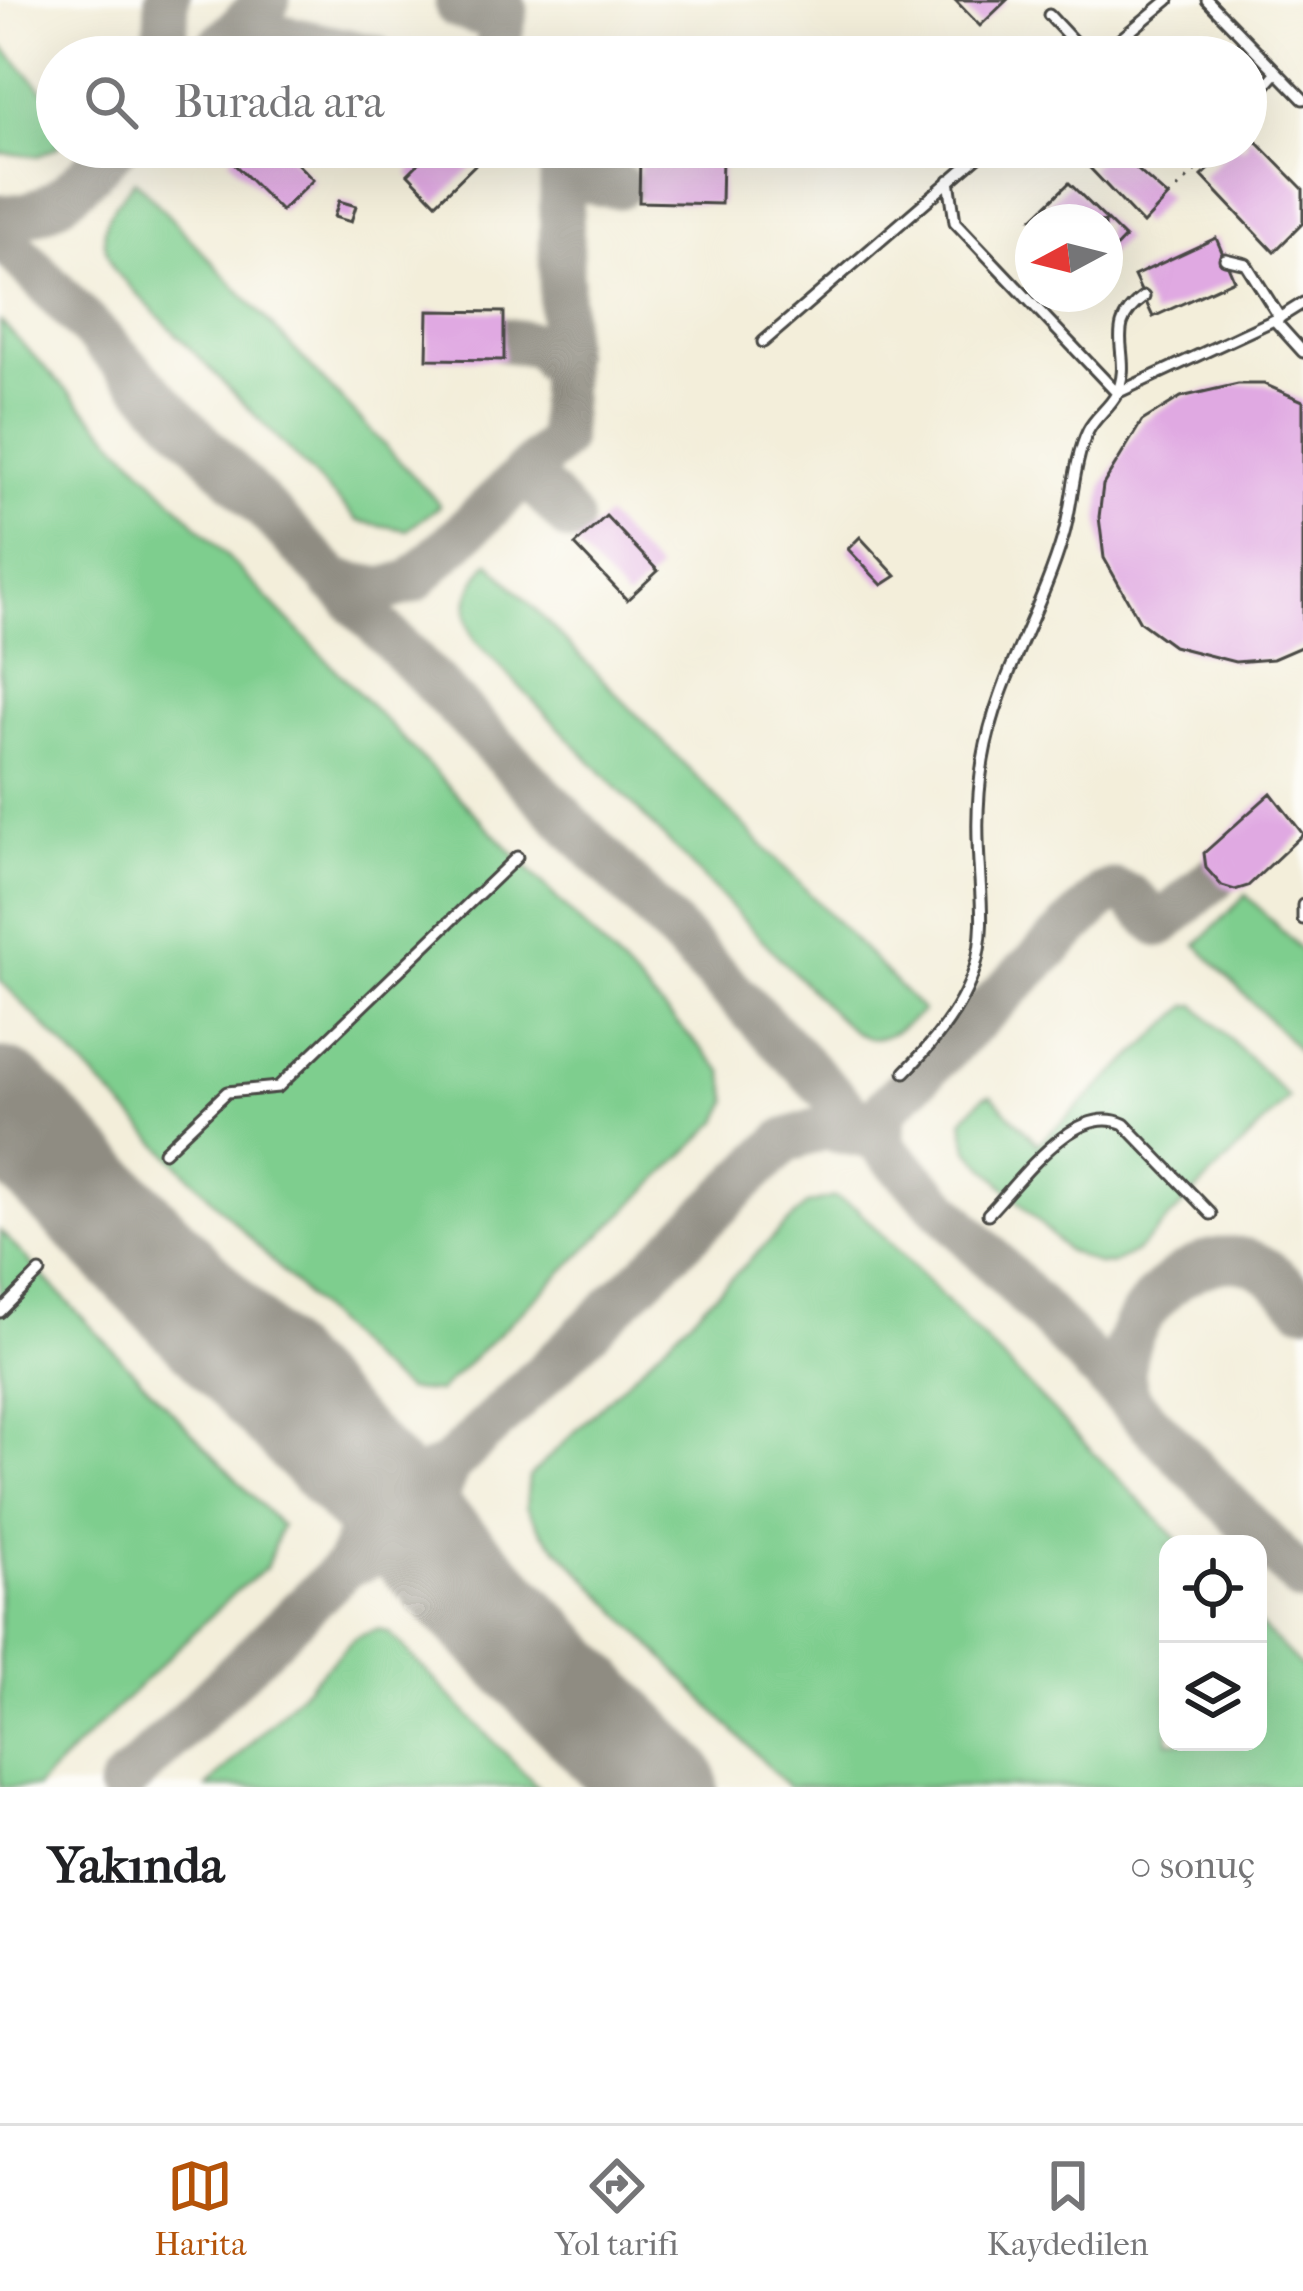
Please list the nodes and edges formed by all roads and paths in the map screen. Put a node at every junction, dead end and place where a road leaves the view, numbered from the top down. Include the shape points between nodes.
1 (1168, 0) edge
2 (1207, 0) edge
3 (1049, 15) dead end
4 (1068, 36) edge
5 (1125, 36) edge
6 (1242, 36) edge
7 (1267, 62) edge
8 (1277, 72) junction
9 (1267, 83) edge
10 (1303, 99) edge
11 (964, 168) edge
12 (1195, 172) dead end
13 (949, 180) junction
14 (1168, 197) dead end
15 (1226, 259) dead end
16 (1144, 297) dead end
17 (1303, 303) edge
18 (1277, 319) junction
19 (763, 342) dead end
20 (1303, 352) edge
21 (1117, 393) junction
22 (517, 857) dead end
23 (1303, 904) edge
24 (1303, 919) edge
25 (904, 1072) dead end
26 (164, 1152) dead end
27 (988, 1214) dead end
28 (1211, 1214) dead end
29 (40, 1272) dead end
30 (0, 1312) edge

1 - 5 lane
2 - 6 lane
3 - 4 lane
7 - 8 lane
8 - 9 lane
8 - 10 lane
11 - 13 lane
12 - 14 path
13 - 19 lane
13 - 21 lane via 956,222
15 - 18 lane via 1246,264
16 - 21 lane via 1118,329
17 - 18 lane
18 - 20 lane
18 - 21 lane
21 - 25 lane via 1088,431 1063,541 1007,674 983,760 983,947 966,1000
22 - 26 lane via 278,1088 227,1092
23 - 24 lane
27 - 28 lane via 1064,1138 1100,1118 1124,1124
29 - 30 lane

